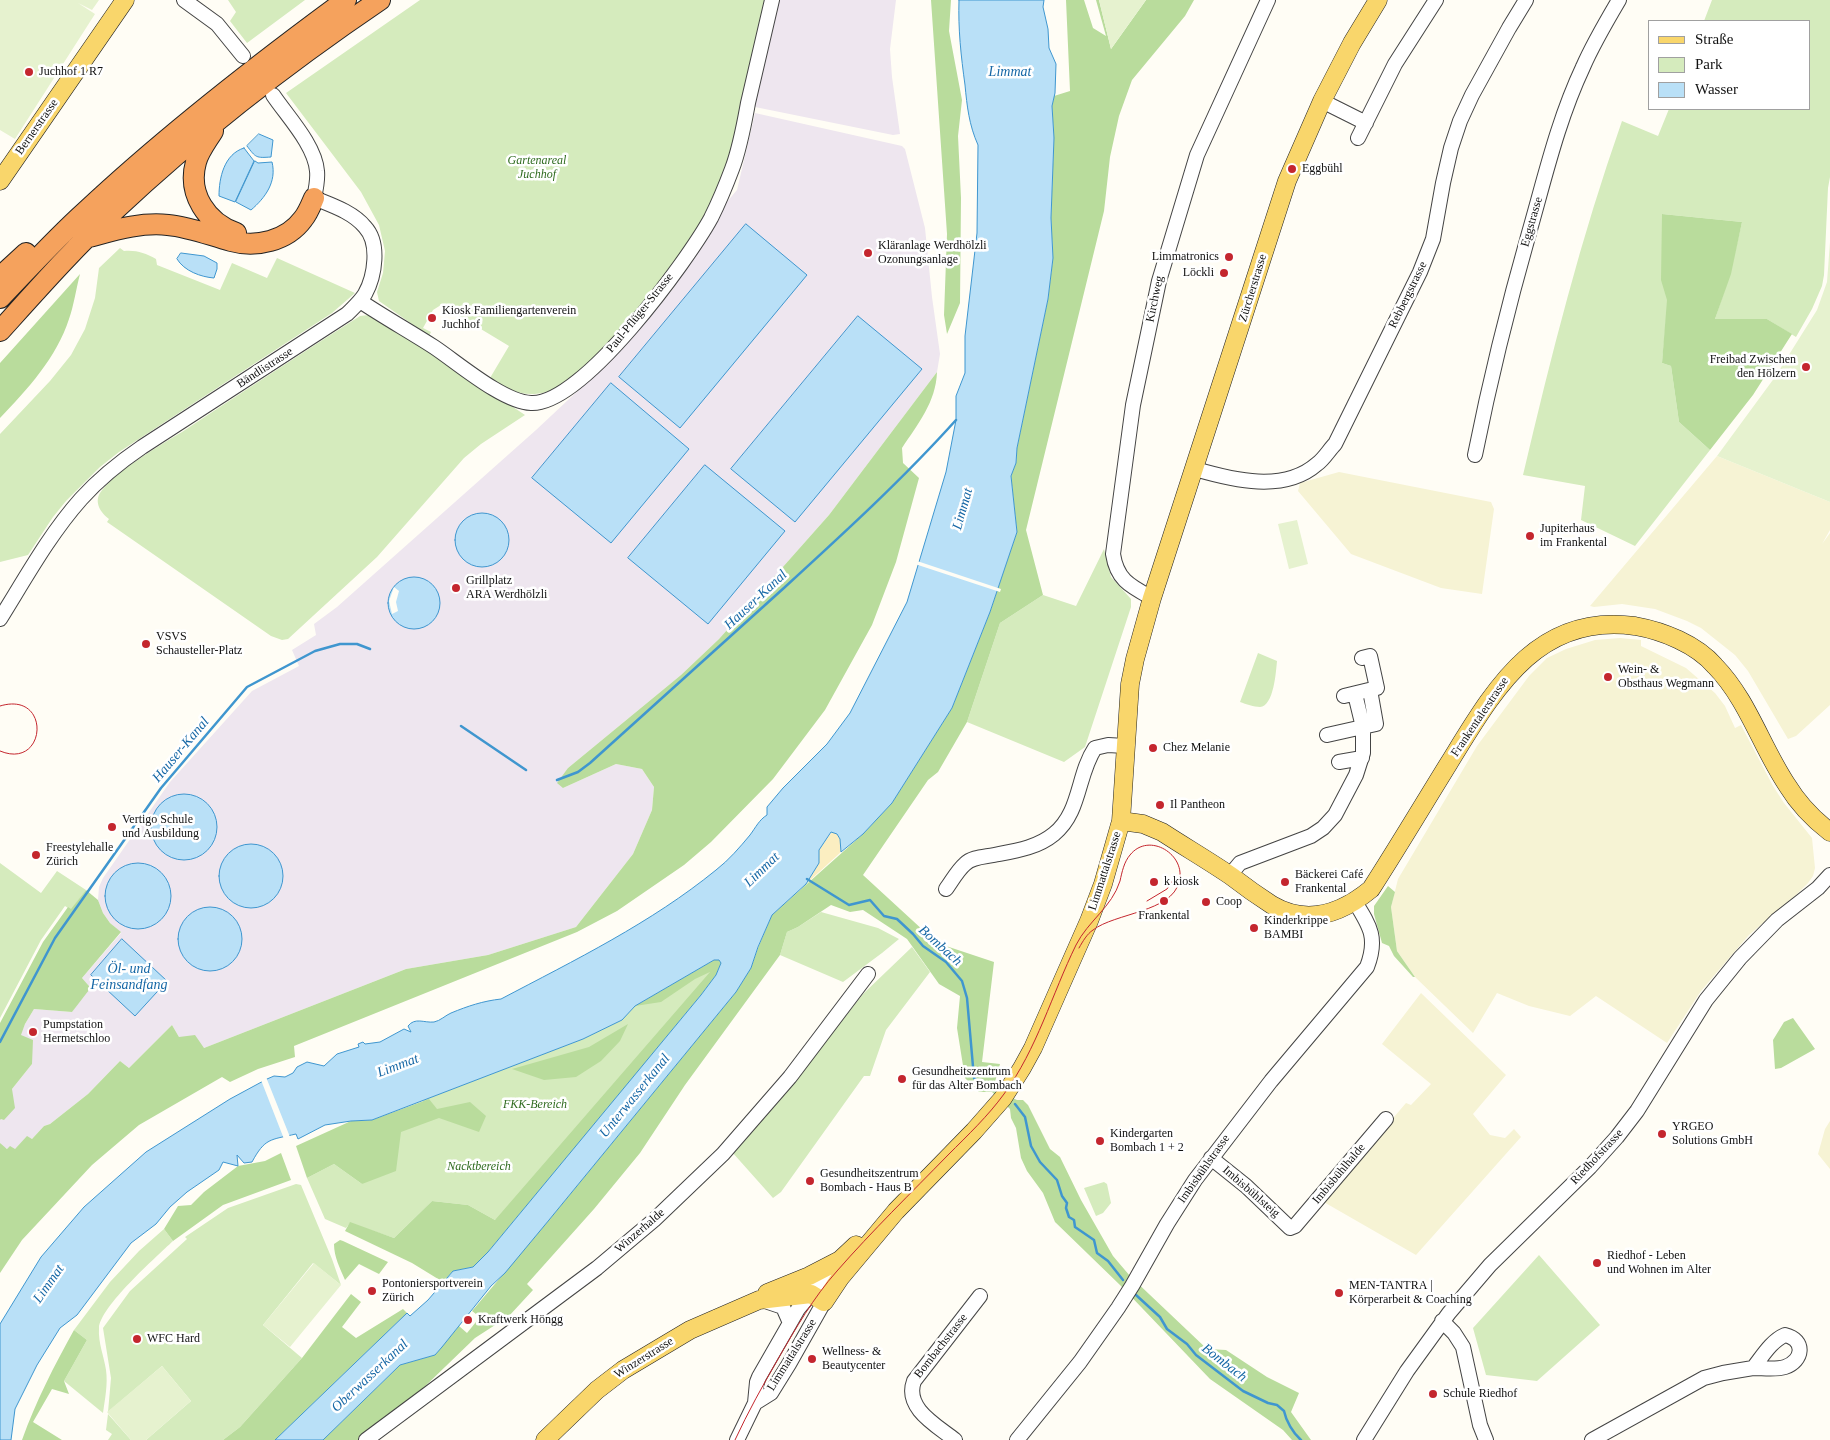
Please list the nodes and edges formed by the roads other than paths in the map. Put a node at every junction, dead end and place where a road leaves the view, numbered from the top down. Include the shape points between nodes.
1 (124, 0) edge
2 (184, 0) edge
3 (346, 0) edge
4 (380, 0) edge
5 (772, 0) edge
6 (1268, 0) edge
7 (1378, 0) edge
8 (1436, 0) edge
9 (1526, 0) edge
10 (1619, 0) edge
11 (243, 56) dead end
12 (273, 96) dead end
13 (1322, 101) junction
14 (222, 117) junction
15 (1366, 123) junction
16 (1358, 138) dead end
17 (0, 181) edge
18 (314, 198) junction
19 (84, 207) junction
20 (117, 220) junction
21 (0, 277) edge
22 (0, 298) edge
23 (360, 301) junction
24 (0, 331) edge
25 (1475, 455) dead end
26 (1193, 473) junction
27 (1152, 598) junction
28 (0, 619) edge
29 (1362, 658) dead end
30 (1370, 690) junction
31 (1363, 727) junction
32 (1327, 735) dead end
33 (1125, 746) junction
34 (1362, 758) junction
35 (1339, 762) dead end
36 (1121, 821) junction
37 (1830, 832) edge
38 (1230, 875) junction
39 (1830, 875) edge
40 (946, 889) dead end
41 (1355, 902) junction
42 (868, 974) dead end
43 (1386, 1119) dead end
44 (1211, 1158) junction
45 (896, 1211) junction
46 (1290, 1228) joint
47 (840, 1260) junction
48 (789, 1284) junction
49 (980, 1296) dead end
50 (817, 1298) junction
51 (759, 1300) junction
52 (1442, 1321) junction
53 (790, 1323) junction
54 (1753, 1368) dead end
55 (755, 1403) junction
56 (366, 1440) edge
57 (545, 1440) edge
58 (737, 1440) edge
59 (955, 1440) edge
60 (1018, 1440) edge
61 (1364, 1440) edge
62 (1486, 1440) edge
63 (1592, 1440) edge

1 - 17 main road, Bernerstrasse
2 - 11 street via 216,24
3 - 19 highway via 236,82 219,89
4 - 14 highway
5 - 23 street, Paul-Pflüger-Strasse via 740,144 711,218 657,296 603,359 561,393 539,404 519,401 492,387
6 - 27 street, Kirchweg via 1197,155 1159,281 1133,405 1113,554 1118,573 1124,580
7 - 13 main road, Zürcherstrasse
8 - 15 street via 1395,64
9 - 26 street, Rebbergstrasse via 1460,121 1451,148 1433,239 1420,272 1335,444 1318,464 1290,479 1250,481
10 - 25 street, Eggstrasse via 1582,68 1553,147 1504,321
12 - 18 street via 313,154 317,168
13 - 15 street
13 - 26 main road, Zürcherstrasse via 1277,210
14 - 18 highway via 200,151 194,174 199,201 215,222 240,234 262,234 283,225
14 - 20 highway via 171,159
15 - 16 street
18 - 20 highway via 298,224 284,235 254,244 166,224
18 - 23 street, Bändlistrasse via 354,217 372,238 374,263 366,293
19 - 21 highway
19 - 22 highway
20 - 24 highway via 87,238
23 - 28 street, Bändlistrasse via 323,331 122,461 94,485 56,531
26 - 27 main road, Limmattalstrasse
27 - 33 main road, Limmattalstrasse via 1130,684
29 - 30 street via 1370,656 1378,688
30 - 31 street via 1376,724
30 - 31 street via 1349,695
31 - 32 street
31 - 34 street
33 - 36 main road, Limmattalstrasse
33 - 40 street via 1095,748 1068,819 1056,833 1026,849 975,858 966,863
34 - 35 street
34 - 38 street via 1343,802 1322,828 1311,836 1240,863
36 - 38 main road, Frankentalerstrasse via 1143,824 1162,832
36 - 45 main road, Limmattalstrasse via 1089,921 1022,1068 988,1116
37 - 41 main road, Frankentalerstrasse via 1810,815 1787,786 1736,692 1715,665 1688,645 1652,630 1627,625 1588,627 1567,633 1532,652 1506,678 1476,719 1371,888
38 - 41 main road, Frankentalerstrasse via 1274,906 1302,915 1320,916 1337,912
39 - 52 street, Riedhofstrasse via 1777,920 1740,958 1706,1000 1637,1111 1617,1137 1490,1265
41 - 44 street, Imbisbühlstrasse via 1372,932 1367,967
42 - 56 street, Winzerhalde via 790,1077 723,1154 654,1220 598,1268
43 - 46 street, Imbisbühlhalde
44 - 46 street, Imbisbühlsteig
44 - 60 street, Imbisbühlstrasse via 1167,1224 1118,1308
45 - 47 main road, Limmattalstrasse via 875,1226
45 - 50 main road, Limmattalstrasse via 840,1278
47 - 48 main road, Winzerstrasse
47 - 50 street, Limmattalstrasse
48 - 50 street via 803,1288
48 - 51 main road, Winzerstrasse via 769,1291
49 - 59 street, Bombachstrasse via 911,1389 918,1409
50 - 51 main road, Winzerstrasse
50 - 53 street, Limmattalstrasse via 798,1309
50 - 55 street, Limmattalstrasse via 771,1393
51 - 53 street via 783,1307
51 - 57 main road, Winzerstrasse via 690,1330 623,1370
52 - 61 street, Riedhofstrasse
52 - 62 street via 1463,1347
53 - 55 street, Limmattalstrasse via 757,1382
54 - 63 street via 1704,1378
55 - 58 street, Limmattalstrasse

